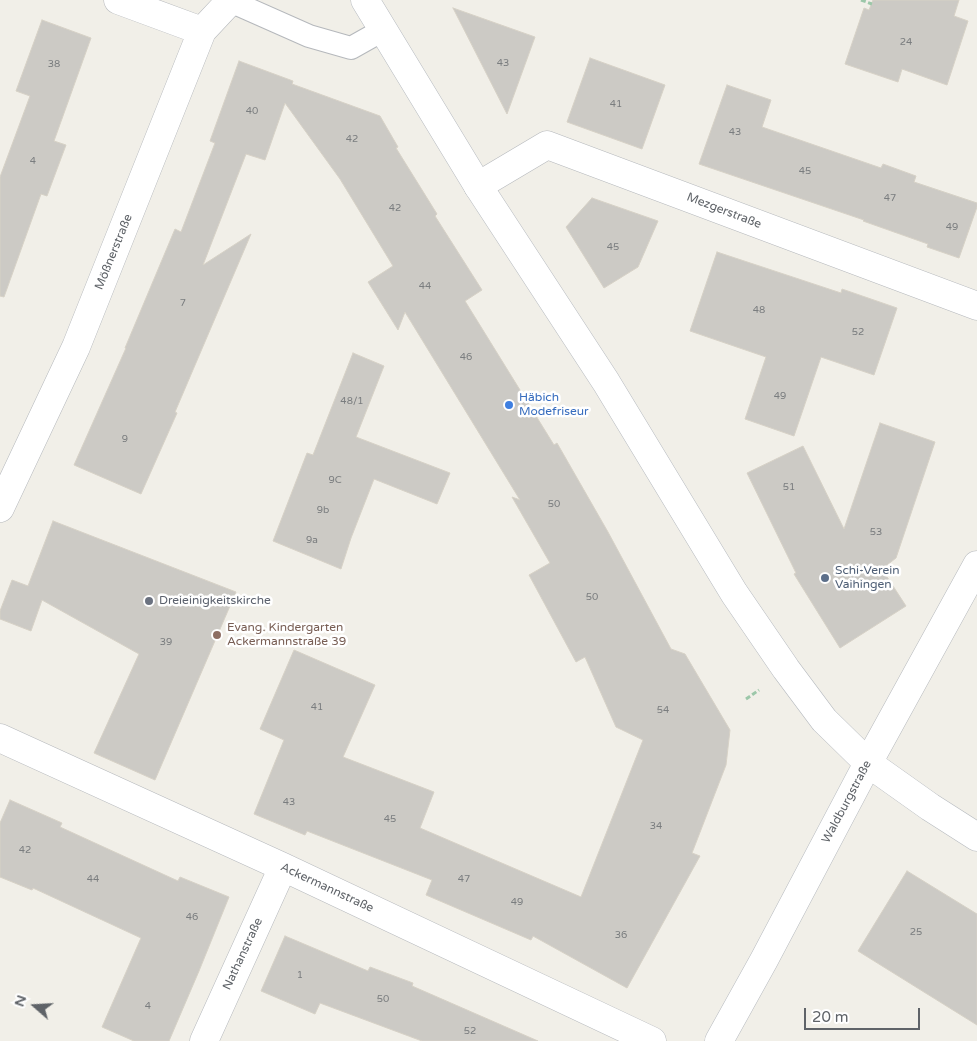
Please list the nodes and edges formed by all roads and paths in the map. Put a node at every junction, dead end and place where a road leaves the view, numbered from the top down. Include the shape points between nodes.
1 (118, 0) edge
2 (231, 0) edge
3 (365, 0) edge
4 (861, 0) edge
5 (872, 4) dead end
6 (383, 30) junction
7 (202, 31) junction
8 (478, 186) junction
9 (977, 306) edge
10 (0, 508) edge
11 (977, 565) edge
12 (0, 738) edge
13 (868, 763) junction
14 (977, 837) edge
15 (283, 867) junction
16 (204, 1041) edge
17 (652, 1041) edge
18 (719, 1041) edge

1 - 7 street
2 - 6 lane via 309,36 350,48
2 - 7 street, Mößnerstraße
3 - 6 street
4 - 5 path
6 - 8 street
7 - 10 street, Mößnerstraße via 76,347
8 - 9 street, Mezgerstraße via 548,145
8 - 13 street via 606,382 734,594 824,720
11 - 13 street, Waldburgstraße
12 - 15 street, Ackermannstraße
13 - 14 street
13 - 18 street, Waldburgstraße
15 - 16 street, Nathanstraße
15 - 17 street, Ackermannstraße

